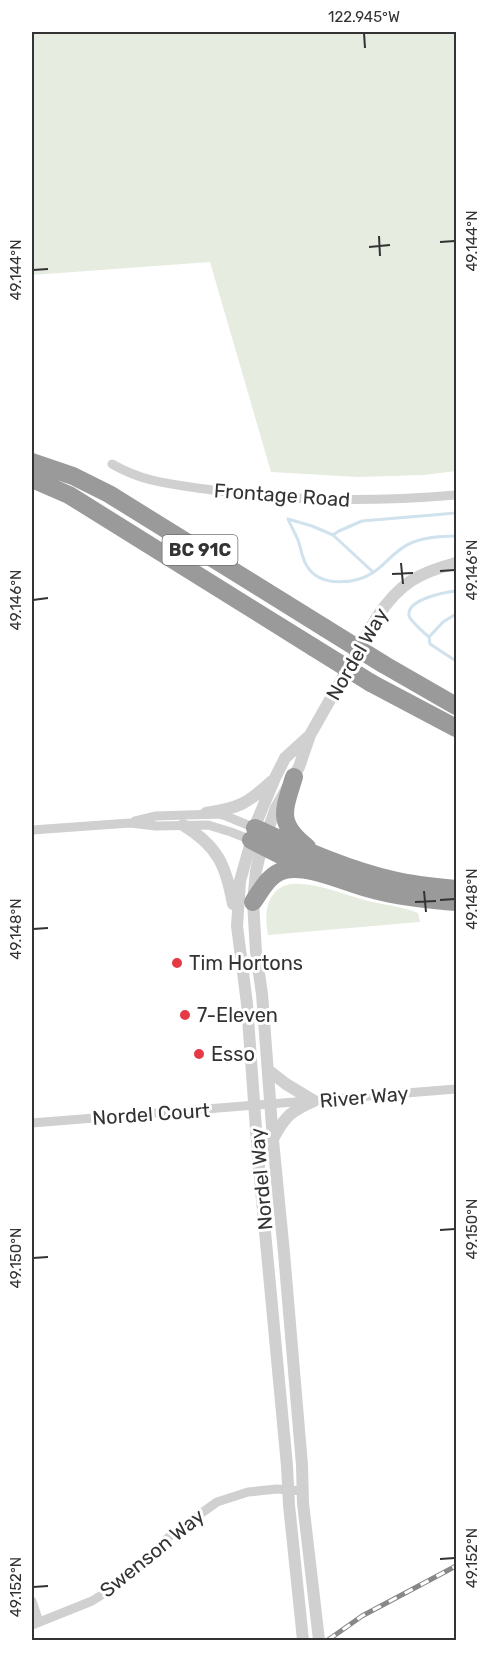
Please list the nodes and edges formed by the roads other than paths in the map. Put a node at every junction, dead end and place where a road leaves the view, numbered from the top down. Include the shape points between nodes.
1 (32, 452) edge
2 (32, 462) edge
3 (112, 464) dead end
4 (73, 476) junction
5 (32, 479) edge
6 (32, 489) edge
7 (456, 495) edge
8 (115, 523) junction
9 (453, 566) edge
10 (382, 663) junction
11 (456, 694) edge
12 (456, 706) edge
13 (456, 728) edge
14 (310, 735) junction
15 (294, 777) junction
16 (275, 778) junction
17 (206, 813) junction
18 (130, 823) junction
19 (183, 825) junction
20 (32, 830) edge
21 (259, 837) junction
22 (317, 864) junction
23 (456, 889) edge
24 (253, 902) junction
25 (456, 902) edge
26 (237, 926) junction
27 (268, 1070) junction
28 (456, 1089) edge
29 (314, 1101) junction
30 (271, 1105) junction
31 (254, 1106) junction
32 (32, 1123) edge
33 (273, 1140) junction
34 (288, 1490) junction
35 (302, 1491) junction
36 (32, 1601) edge
37 (35, 1623) edge
38 (303, 1641) edge
39 (319, 1641) edge

1 - 4 highway via 53,460
2 - 4 highway
3 - 7 street, Frontage Road via 156,482 253,496 347,501
4 - 10 highway, BC 91C, bridge via 110,494
5 - 8 highway, BC 91C via 69,495
6 - 8 highway
8 - 13 highway, BC 91C, bridge via 372,683
9 - 14 street, Nordel Way via 416,577 385,604
10 - 11 highway
10 - 12 highway, BC 91C
14 - 15 street, Nordel Way
14 - 16 street, Nordel Way via 285,758
15 - 21 street, Nordel Way
15 - 22 highway via 285,807 287,825
16 - 17 street via 242,805
16 - 21 street, Nordel Way
17 - 18 street via 156,816
17 - 21 street via 226,816
18 - 19 street
18 - 20 street
19 - 21 street via 208,825
19 - 26 street via 204,839 218,855 229,882
21 - 22 highway
21 - 24 street, Nordel Way
21 - 26 street, Nordel Way via 240,881
22 - 23 highway
22 - 24 highway via 275,874
22 - 25 highway via 359,887
24 - 27 street, Nordel Way
26 - 31 street, Nordel Way
27 - 29 street
27 - 30 street, Nordel Way
28 - 29 street, River Way
29 - 30 street, River Way
29 - 33 street via 295,1110
30 - 31 street, Nordel Court
30 - 33 street, Nordel Way
31 - 32 street, Nordel Court
31 - 34 street, Nordel Way
33 - 35 street, Nordel Way
34 - 35 street, Swenson Way
34 - 37 street, Swenson Way via 248,1492 217,1502 172,1534 119,1584 92,1601
34 - 38 street, Nordel Way
35 - 39 street, Nordel Way
36 - 37 street, Swenson Way

